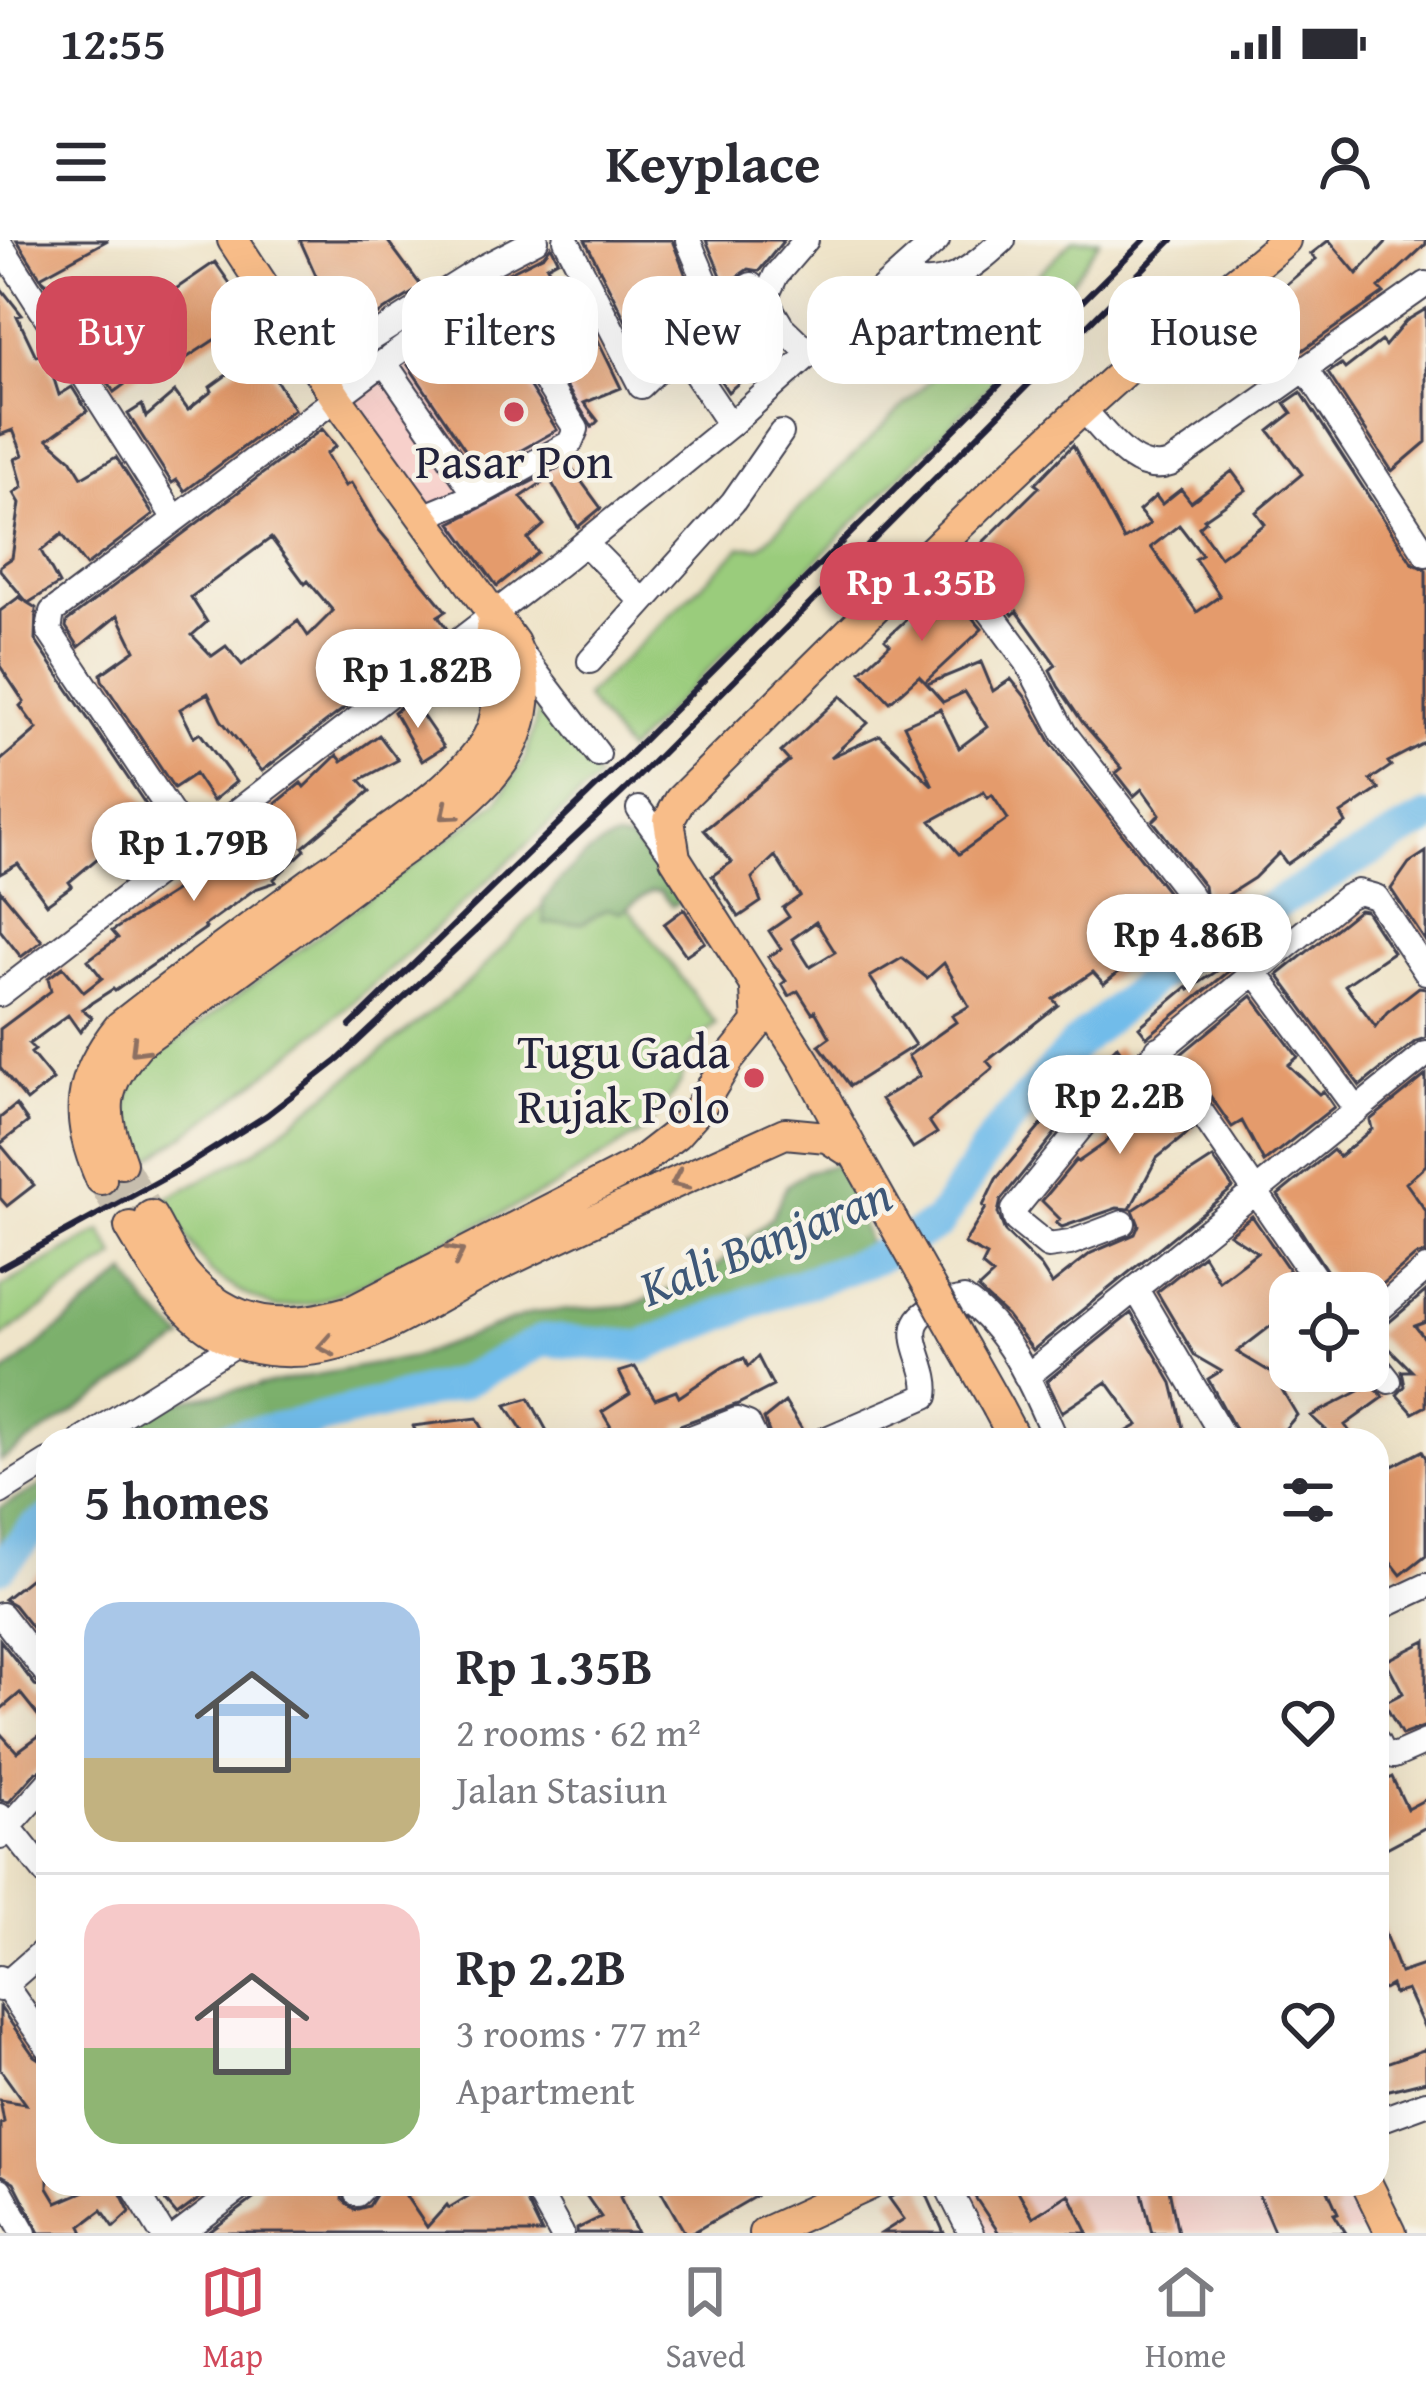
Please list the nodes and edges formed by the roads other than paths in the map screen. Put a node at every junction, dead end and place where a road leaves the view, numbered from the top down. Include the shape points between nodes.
1 (233, 240) edge
2 (536, 240) edge
3 (566, 240) edge
4 (688, 240) edge
5 (806, 240) edge
6 (938, 240) edge
7 (1003, 240) edge
8 (1285, 240) edge
9 (0, 244) edge
10 (257, 276) edge
11 (703, 276) edge
12 (899, 276) edge
13 (952, 276) edge
14 (1426, 284) edge
15 (378, 334) edge
16 (622, 349) edge
17 (807, 351) edge
18 (807, 355) edge
19 (384, 362) junction
20 (1306, 369) junction
21 (328, 384) edge
22 (702, 384) edge
23 (338, 399) junction
24 (1083, 409) junction
25 (730, 425) junction
26 (781, 433) dead end
27 (476, 495) junction
28 (174, 517) junction
29 (423, 517) junction
30 (585, 543) junction
31 (935, 550) junction
32 (1426, 554) edge
33 (643, 602) junction
34 (494, 615) junction
35 (514, 643) junction
36 (590, 661) dead end
37 (434, 664) junction
38 (500, 690) junction
39 (598, 754) dead end
40 (640, 809) dead end
41 (192, 844) junction
42 (675, 858) junction
43 (1191, 896) dead end
44 (1426, 972) edge
45 (1256, 973) junction
46 (754, 983) junction
47 (0, 994) edge
48 (1158, 1049) junction
49 (1426, 1054) edge
50 (729, 1060) junction
51 (805, 1062) junction
52 (1357, 1110) junction
53 (785, 1133) junction
54 (856, 1156) junction
55 (1257, 1192) junction
56 (1123, 1223) dead end
57 (1426, 1269) edge
58 (1311, 1272) edge
59 (1137, 1291) junction
60 (1389, 1301) edge
61 (238, 1343) junction
62 (1026, 1377) junction
63 (101, 1428) edge
64 (717, 1428) edge
65 (750, 1428) edge
66 (852, 1428) edge
67 (1009, 1428) edge
68 (1050, 1428) edge
69 (1218, 1428) edge
70 (36, 1470) edge
71 (0, 1492) edge
72 (1426, 1586) edge
73 (1389, 1603) edge
74 (1, 1615) edge
75 (36, 1660) edge
76 (1426, 1742) edge
77 (1389, 1754) edge
78 (36, 1795) edge
79 (3, 1827) edge
80 (36, 1863) edge
81 (36, 1957) edge
82 (2, 1984) edge
83 (36, 2031) edge
84 (1426, 2103) edge
85 (1389, 2117) edge
86 (0, 2191) edge
87 (139, 2196) edge
88 (230, 2196) edge
89 (541, 2196) edge
90 (828, 2196) edge
91 (952, 2196) edge
92 (1373, 2196) edge
93 (24, 2233) edge
94 (162, 2233) edge
95 (181, 2233) edge
96 (561, 2233) edge
97 (764, 2233) edge
98 (971, 2233) edge
99 (1391, 2233) edge

1 - 10 main road
2 - 15 street
3 - 16 street
4 - 11 street
5 - 17 street via 765,299
6 - 12 street
7 - 13 street
8 - 24 main road
9 - 28 street
14 - 20 street
18 - 25 street
19 - 23 street
19 - 27 street
19 - 27 street via 489,292 576,436
20 - 24 street via 1156,470 1139,465
20 - 32 street
21 - 23 main road
22 - 25 street
23 - 28 street
23 - 29 main road
24 - 31 main road
25 - 30 street
26 - 33 street via 733,502
27 - 29 street
28 - 41 street via 56,608 48,627
29 - 34 main road
30 - 33 street
30 - 34 street
31 - 42 main road via 680,800 669,820
31 - 43 street via 1003,629 1064,733
33 - 36 street
34 - 35 main road
34 - 37 street
34 - 38 main road via 489,652
35 -> 38 main road via 526,670 523,716 490,778 139,1043 114,1074 106,1120 111,1171 82,1127 96,1055 120,1026 475,758
35 - 39 street
37 - 38 main road via 473,667
37 - 41 street
40 - 42 street
41 - 47 street
42 - 46 main road
44 - 45 street via 1376,897 1358,892
45 - 48 street
45 - 52 street
46 - 50 main road via 758,1023
46 - 51 main road
48 - 55 street
48 - 56 street via 1112,1089 1014,1210 1048,1246
49 - 52 street
50 - 51 main road via 761,1042 786,1046
50 - 53 main road via 718,1089 728,1118 754,1135
61 -> 50 main road via 171,1296 141,1222 219,1302 281,1325 315,1322 354,1310 636,1165 700,1107
51 - 53 main road via 812,1102
51 - 54 main road
52 - 55 street
53 - 54 main road via 827,1137
53 -> 61 main road via 361,1337 310,1350
54 - 67 main road, bridge
55 - 58 street
55 - 59 street
57 - 60 street
59 - 62 street
59 - 69 street
61 - 63 street
62 - 66 street via 978,1308 964,1299 948,1302 918,1322 913,1336 926,1396
62 - 68 street
64 - 65 street via 737,1420
70 - 71 street
72 - 73 street
74 - 75 street
76 - 77 street
78 - 79 street
79 - 80 street
81 - 82 street
82 - 83 street
84 - 85 street
86 - 93 street
87 - 94 street
88 - 95 street
89 - 96 street
90 - 97 main road
91 - 98 street
92 - 99 main road

